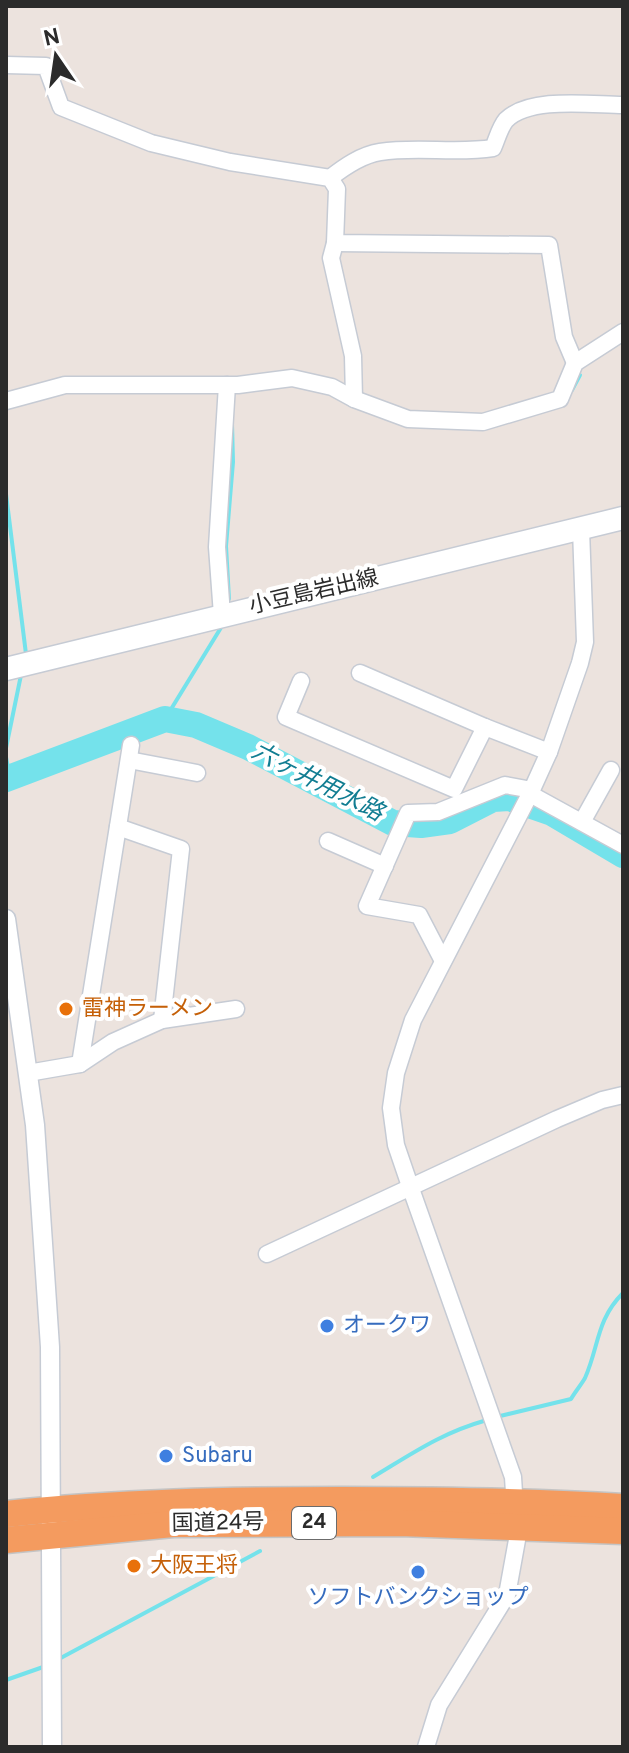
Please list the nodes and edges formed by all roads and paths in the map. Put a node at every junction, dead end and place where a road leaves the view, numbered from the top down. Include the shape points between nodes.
1 (6, 65) edge
2 (623, 105) edge
3 (330, 178) junction
4 (335, 243) junction
5 (623, 332) edge
6 (575, 363) junction
7 (227, 385) junction
8 (354, 399) junction
9 (6, 401) edge
10 (623, 518) edge
11 (581, 529) junction
12 (222, 615) junction
13 (6, 669) edge
14 (360, 673) dead end
15 (301, 681) dead end
16 (485, 727) junction
17 (549, 752) junction
18 (611, 770) dead end
19 (197, 773) dead end
20 (529, 797) junction
21 (582, 822) junction
22 (118, 827) junction
23 (328, 841) dead end
24 (623, 845) edge
25 (385, 866) junction
26 (6, 919) edge
27 (443, 961) junction
28 (236, 1009) dead end
29 (162, 1020) junction
30 (80, 1064) junction
31 (28, 1073) junction
32 (623, 1095) edge
33 (410, 1186) junction
34 (267, 1254) dead end
35 (623, 1507) edge
36 (6, 1514) edge
37 (514, 1515) junction
38 (50, 1522) junction
39 (623, 1531) edge
40 (6, 1540) edge
41 (52, 1747) edge
42 (426, 1747) edge

1 - 3 street via 46,66 61,107 151,143
2 - 3 street via 546,105 504,122 493,148 378,152
3 - 4 street via 337,189
4 - 6 street via 549,245 564,337
4 - 8 street via 331,258 353,356
5 - 6 street
6 - 8 street via 560,399 483,422 408,419
7 - 8 street via 292,378 332,387
7 - 9 street via 65,385
7 - 12 street via 217,547
10 - 11 main road, 小豆島岩出線
11 - 12 main road, 小豆島岩出線
11 - 17 street via 585,642
12 - 13 main road, 小豆島岩出線
14 - 16 street
15 - 16 street via 286,717 454,789
16 - 17 street
17 - 20 street
18 - 21 street
19 - 22 street via 130,752
20 - 21 street
20 - 25 street via 505,785 438,812 408,813
20 - 27 street
21 - 24 street
22 - 29 street via 181,849
22 - 30 street
23 - 25 street
25 - 27 street via 367,906 419,915
26 - 31 street
27 - 33 street via 413,1020 396,1073 391,1108
28 - 29 street
29 - 30 street
30 - 31 street
31 - 38 street via 50,1347
32 - 33 street
33 - 34 street
33 - 37 street via 513,1477
35 - 37 highway, 国道24号 / 24
36 - 38 highway, 国道24号 / 24
37 - 38 highway, 国道24号 / 24 via 400,1523
37 - 39 highway, 国道24号 / 24
37 - 42 street via 517,1540 507,1595 439,1705
38 - 40 highway, 国道24号 / 24
38 - 41 street

